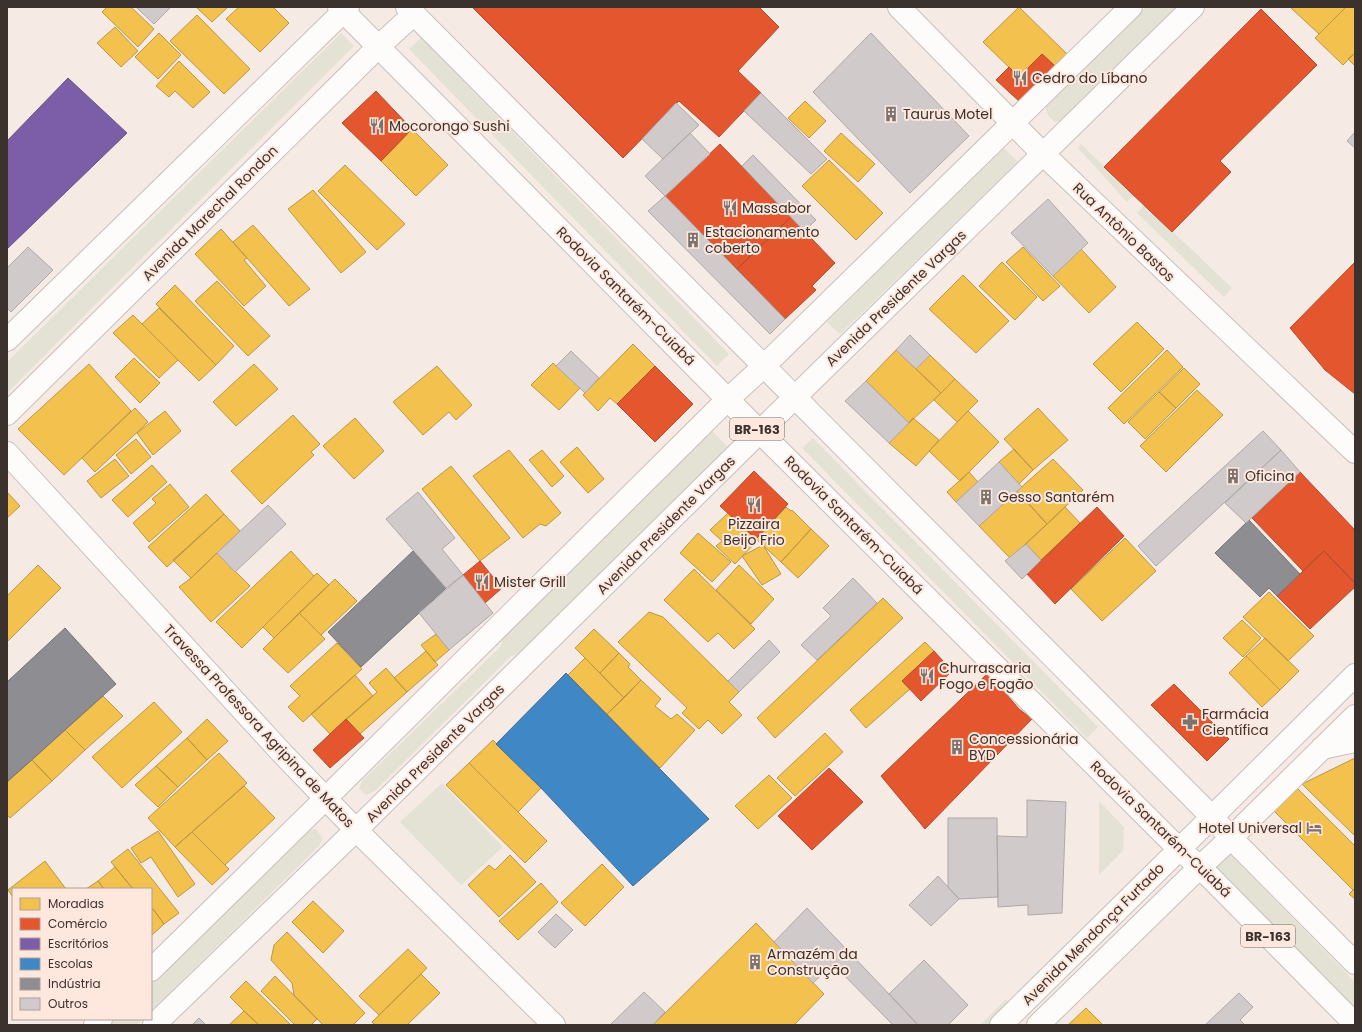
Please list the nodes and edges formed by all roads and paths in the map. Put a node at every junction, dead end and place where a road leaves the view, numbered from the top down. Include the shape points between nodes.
1 (899, 7) edge
2 (1131, 7) edge
3 (1193, 7) edge
4 (344, 8) edge
5 (410, 11) edge
6 (379, 46) junction
7 (1012, 124) junction
8 (1043, 154) junction
9 (7, 340) edge
10 (764, 367) junction
11 (794, 398) junction
12 (728, 399) junction
13 (7, 414) edge
14 (760, 432) junction
15 (1355, 452) edge
16 (7, 453) edge
17 (1352, 685) edge
18 (1355, 716) edge
19 (1355, 742) edge
20 (1322, 748) junction
21 (326, 798) junction
22 (1212, 817) junction
23 (356, 830) junction
24 (1231, 838) junction
25 (1179, 849) junction
26 (1200, 867) junction
27 (1355, 963) edge
28 (152, 969) edge
29 (1355, 1024) edge
30 (154, 1025) edge
31 (554, 1025) edge
32 (1001, 1025) edge
33 (1038, 1025) edge

1 - 7 main road, Rua Antônio Bastos
2 - 7 main road
3 - 8 main road, Avenida Presidente Vargas
4 - 6 main road, Rodovia Santarém-Cuiabá / BR-163
4 - 9 main road
5 - 6 main road, Avenida Marechal Rondon
5 - 10 main road, BR-163
6 - 12 main road, Rodovia Santarém-Cuiabá / BR-163
6 - 13 main road, Avenida Marechal Rondon
7 - 8 main road, Rua Antônio Bastos
7 - 10 main road
8 - 11 main road, Avenida Presidente Vargas
8 - 15 main road, Rua Antônio Bastos
10 - 11 main road, BR-163
10 - 12 main road
11 - 14 main road, Avenida Presidente Vargas
11 - 22 main road, BR-163
12 - 14 main road, Rodovia Santarém-Cuiabá / BR-163
12 - 21 main road
14 - 23 main road, Avenida Presidente Vargas
14 - 25 main road, Rodovia Santarém-Cuiabá / BR-163
16 - 21 main road, Travessa Professora Agripina de Matos
17 - 22 main road, Avenida Mendonça Furtado
18 - 20 main road, Avenida Mendonça Furtado
19 - 20 main road
20 - 24 main road, Avenida Mendonça Furtado
21 - 23 main road, Travessa Professora Agripina de Matos
21 - 28 main road
22 - 24 main road, BR-163
22 - 25 main road, Avenida Mendonça Furtado
23 - 30 main road, Avenida Presidente Vargas
23 - 31 main road, Travessa Professora Agripina de Matos
24 - 26 main road, Avenida Mendonça Furtado
24 - 27 main road, BR-163
25 - 26 main road, Rodovia Santarém-Cuiabá / BR-163
25 - 32 main road, Avenida Mendonça Furtado
26 - 29 main road, Rodovia Santarém-Cuiabá / BR-163
26 - 33 main road, Avenida Mendonça Furtado

